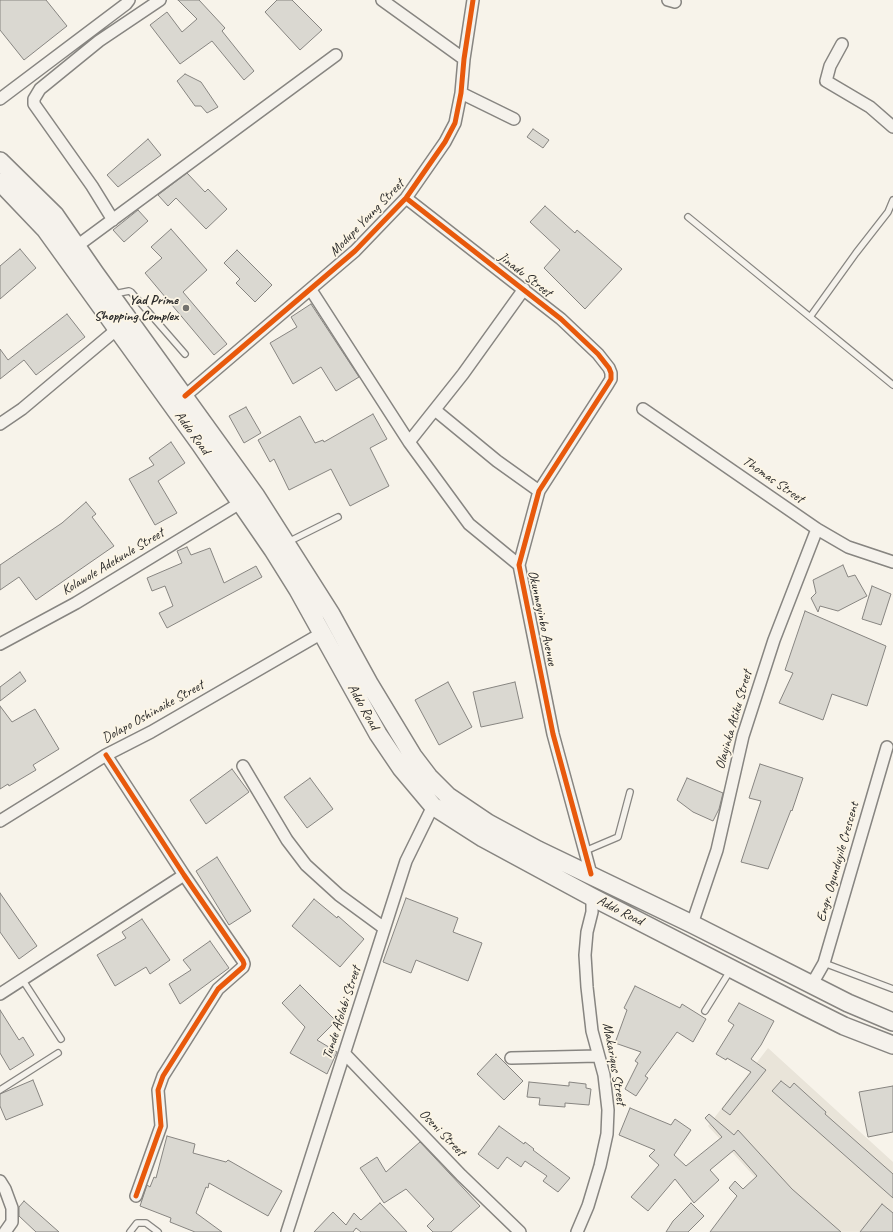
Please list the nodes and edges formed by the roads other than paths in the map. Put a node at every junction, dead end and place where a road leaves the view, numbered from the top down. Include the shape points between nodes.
1 (129, 0) edge
2 (160, 0) edge
3 (382, 0) edge
4 (473, 0) edge
5 (842, 44) dead end
6 (336, 55) dead end
7 (464, 59) junction
8 (461, 93) junction
9 (0, 98) edge
10 (514, 119) dead end
11 (893, 127) edge
12 (0, 161) edge
13 (0, 182) edge
14 (406, 198) junction
15 (893, 200) edge
16 (688, 217) dead end
17 (113, 220) junction
18 (77, 246) junction
19 (524, 289) junction
20 (311, 290) junction
21 (111, 296) junction
22 (810, 317) junction
23 (123, 325) junction
24 (185, 354) dead end
25 (608, 384) joint
26 (893, 385) edge
27 (185, 396) junction
28 (643, 409) dead end
29 (435, 410) junction
30 (0, 424) edge
31 (409, 442) junction
32 (539, 491) junction
33 (240, 503) junction
34 (338, 517) dead end
35 (816, 528) junction
36 (286, 543) junction
37 (893, 562) edge
38 (519, 565) junction
39 (322, 633) junction
40 (0, 644) edge
41 (887, 747) dead end
42 (106, 755) junction
43 (243, 766) dead end
44 (630, 792) dead end
45 (433, 806) junction
46 (0, 821) edge
47 (585, 851) junction
48 (591, 874) junction
49 (184, 876) junction
50 (592, 897) junction
51 (692, 924) junction
52 (384, 928) junction
53 (824, 963) junction
54 (732, 968) junction
55 (22, 979) junction
56 (812, 984) junction
57 (893, 989) edge
58 (0, 994) edge
59 (705, 1011) dead end
60 (893, 1022) edge
61 (61, 1039) dead end
62 (893, 1046) edge
63 (58, 1053) dead end
64 (345, 1054) junction
65 (598, 1056) junction
66 (511, 1058) dead end
67 (0, 1090) edge
68 (0, 1181) edge
69 (136, 1196) dead end
70 (5, 1232) edge
71 (130, 1232) edge
72 (158, 1232) edge
73 (287, 1232) edge
74 (520, 1232) edge
75 (577, 1232) edge

1 - 9 street
2 - 17 street via 99,41 40,89 34,99 34,104
3 - 7 street
4 - 7 street, Modupe Young Street
5 - 11 street via 830,66 826,81 870,107
6 - 17 street
7 - 8 street, Modupe Young Street
8 - 10 street
8 - 14 street, Modupe Young Street via 455,123 445,142
12 - 18 main road, Addo Road via 55,215
13 - 23 main road, Addo Road via 45,229
14 - 19 street, Jinadu Street
14 - 20 street, Modupe Young Street via 355,251
15 - 22 lane via 888,212
16 - 22 lane
17 - 18 street
18 - 21 main road, Addo Road
19 - 25 street, Jinadu Street via 598,354 611,373
19 - 29 street
20 - 27 street, Modupe Young Street
20 - 31 street
21 - 23 main road, Addo Road
21 - 24 lane via 131,292
22 - 26 lane
23 - 27 main road, Addo Road
23 - 30 street via 22,409
23 - 33 main road, Addo Road
25 - 32 street, Okunmoyinbo Avenue
27 - 36 main road, Addo Road
28 - 35 street, Thomas Street
29 - 31 street
29 - 32 street
31 - 38 street via 469,524
32 - 38 street, Okunmoyinbo Avenue
33 - 39 main road, Addo Road via 274,550
33 - 40 street, Kolawole Adekunle Street via 76,603
34 - 36 lane
35 - 37 street, Thomas Street via 848,547
35 - 51 street, Olayinka Atiku Street via 774,640 743,736 717,850
36 - 48 main road, Addo Road via 331,614 409,750 429,777 448,796 488,823 538,850
38 - 47 street, Okunmoyinbo Avenue via 553,734
39 - 42 street, Dolapo Oshinaike Street via 151,732
39 - 45 main road, Addo Road via 378,734 401,768
41 - 53 street, Engr. Ogunduyile Crescent
42 - 46 street, Dolapo Oshinaike Street
42 - 49 street
43 - 52 street via 287,840 306,864 339,895
44 - 47 lane via 618,837
45 - 50 main road, Addo Road via 483,838
45 - 52 street, Tunde Afolabi Street via 406,861
47 - 48 street, Okunmoyinbo Avenue
48 - 51 main road, Addo Road
49 - 55 street
49 - 69 street via 244,964 218,989 163,1076 158,1090 161,1126
50 - 54 main road, Addo Road
50 - 65 street, Makariqus Street via 585,955 592,1031
51 - 56 main road, Addo Road
52 - 64 street, Tunde Afolabi Street
53 - 56 street, Engr. Ogunduyile Crescent
53 - 57 lane
54 - 59 lane
54 - 62 main road, Addo Road via 844,1026
55 - 58 street
55 - 61 lane
56 - 60 main road, Addo Road
63 - 67 lane
64 - 73 street, Tunde Afolabi Street
64 - 74 street, Oseni Street via 461,1175
65 - 66 street
65 - 75 street, Makariqus Street via 604,1075 608,1110 606,1134 596,1179
68 - 70 street via 12,1208 12,1222
71 - 72 lane via 137,1223 146,1223

